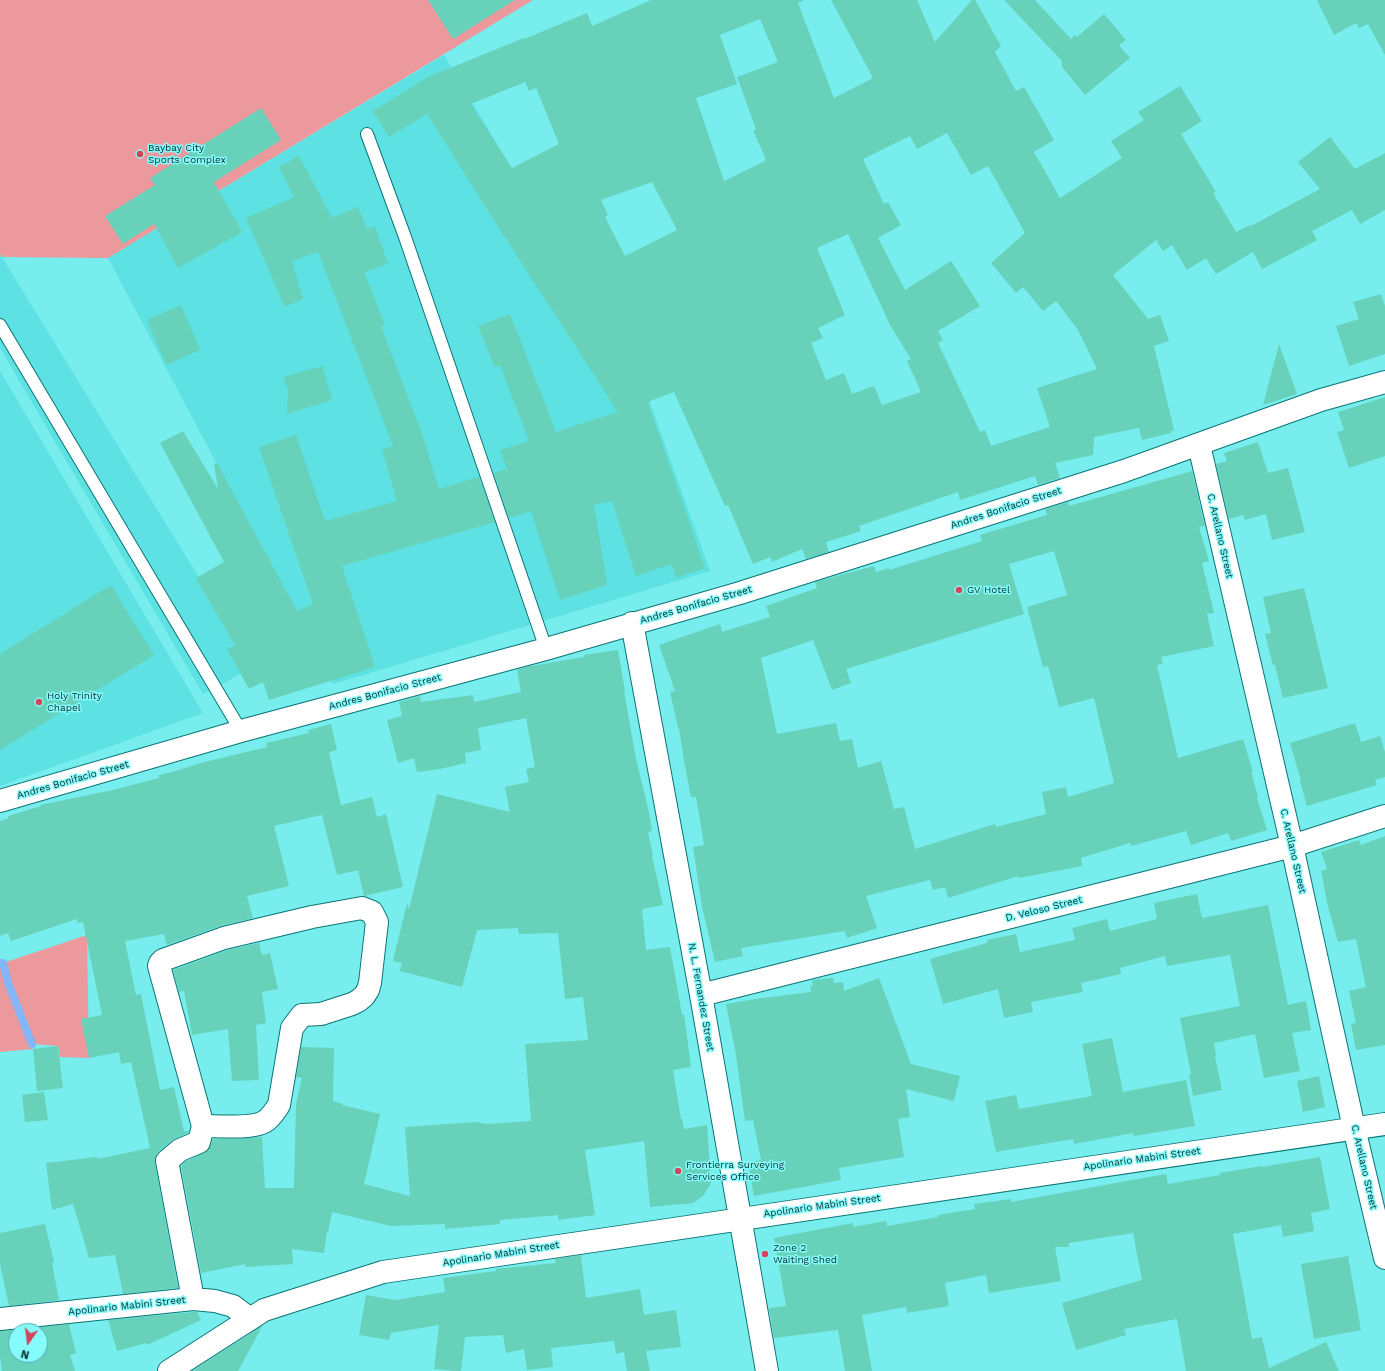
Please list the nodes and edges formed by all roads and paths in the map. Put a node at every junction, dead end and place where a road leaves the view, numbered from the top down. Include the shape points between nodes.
1 (367, 134) dead end
2 (0, 325) edge
3 (1385, 382) edge
4 (1199, 445) junction
5 (632, 623) junction
6 (546, 649) junction
7 (241, 731) junction
8 (0, 801) edge
9 (1385, 816) edge
10 (1292, 846) junction
11 (701, 995) junction
12 (1385, 1124) edge
13 (203, 1126) junction
14 (1354, 1128) junction
15 (740, 1218) junction
16 (1385, 1258) edge
17 (193, 1299) junction
18 (257, 1315) junction
19 (0, 1318) edge
20 (169, 1371) edge
21 (767, 1371) edge

1 - 6 lane via 405,237
2 - 7 lane
3 - 4 street, Andres Bonifacio Street via 1321,400
4 - 5 street, Andres Bonifacio Street via 740,593
4 - 10 street, C. Arellano Street
5 - 6 street, Andres Bonifacio Street
5 - 11 street, N. L. Fernandez Street
6 - 7 street, Andres Bonifacio Street
7 - 8 street, Andres Bonifacio Street
9 - 10 street, D. Veloso Street
10 - 11 street, D. Veloso Street
10 - 14 street, C. Arellano Street
11 - 15 street, N. L. Fernandez Street
12 - 14 street, Apolinario Mabini Street
13 - 13 street via 244,1126 264,1122 272,1116 279,1105 292,1028 302,1015 321,1014 352,1004 368,990 377,922 372,912 362,908 224,938 160,963
13 - 17 street via 199,1142 180,1150 167,1162
14 - 15 street, Apolinario Mabini Street
14 - 16 street, C. Arellano Street
15 - 18 street, Apolinario Mabini Street via 383,1272
15 - 21 street, N. L. Fernandez Street
17 - 18 street, Apolinario Mabini Street via 215,1301
17 - 19 street, Apolinario Mabini Street
18 - 20 street

